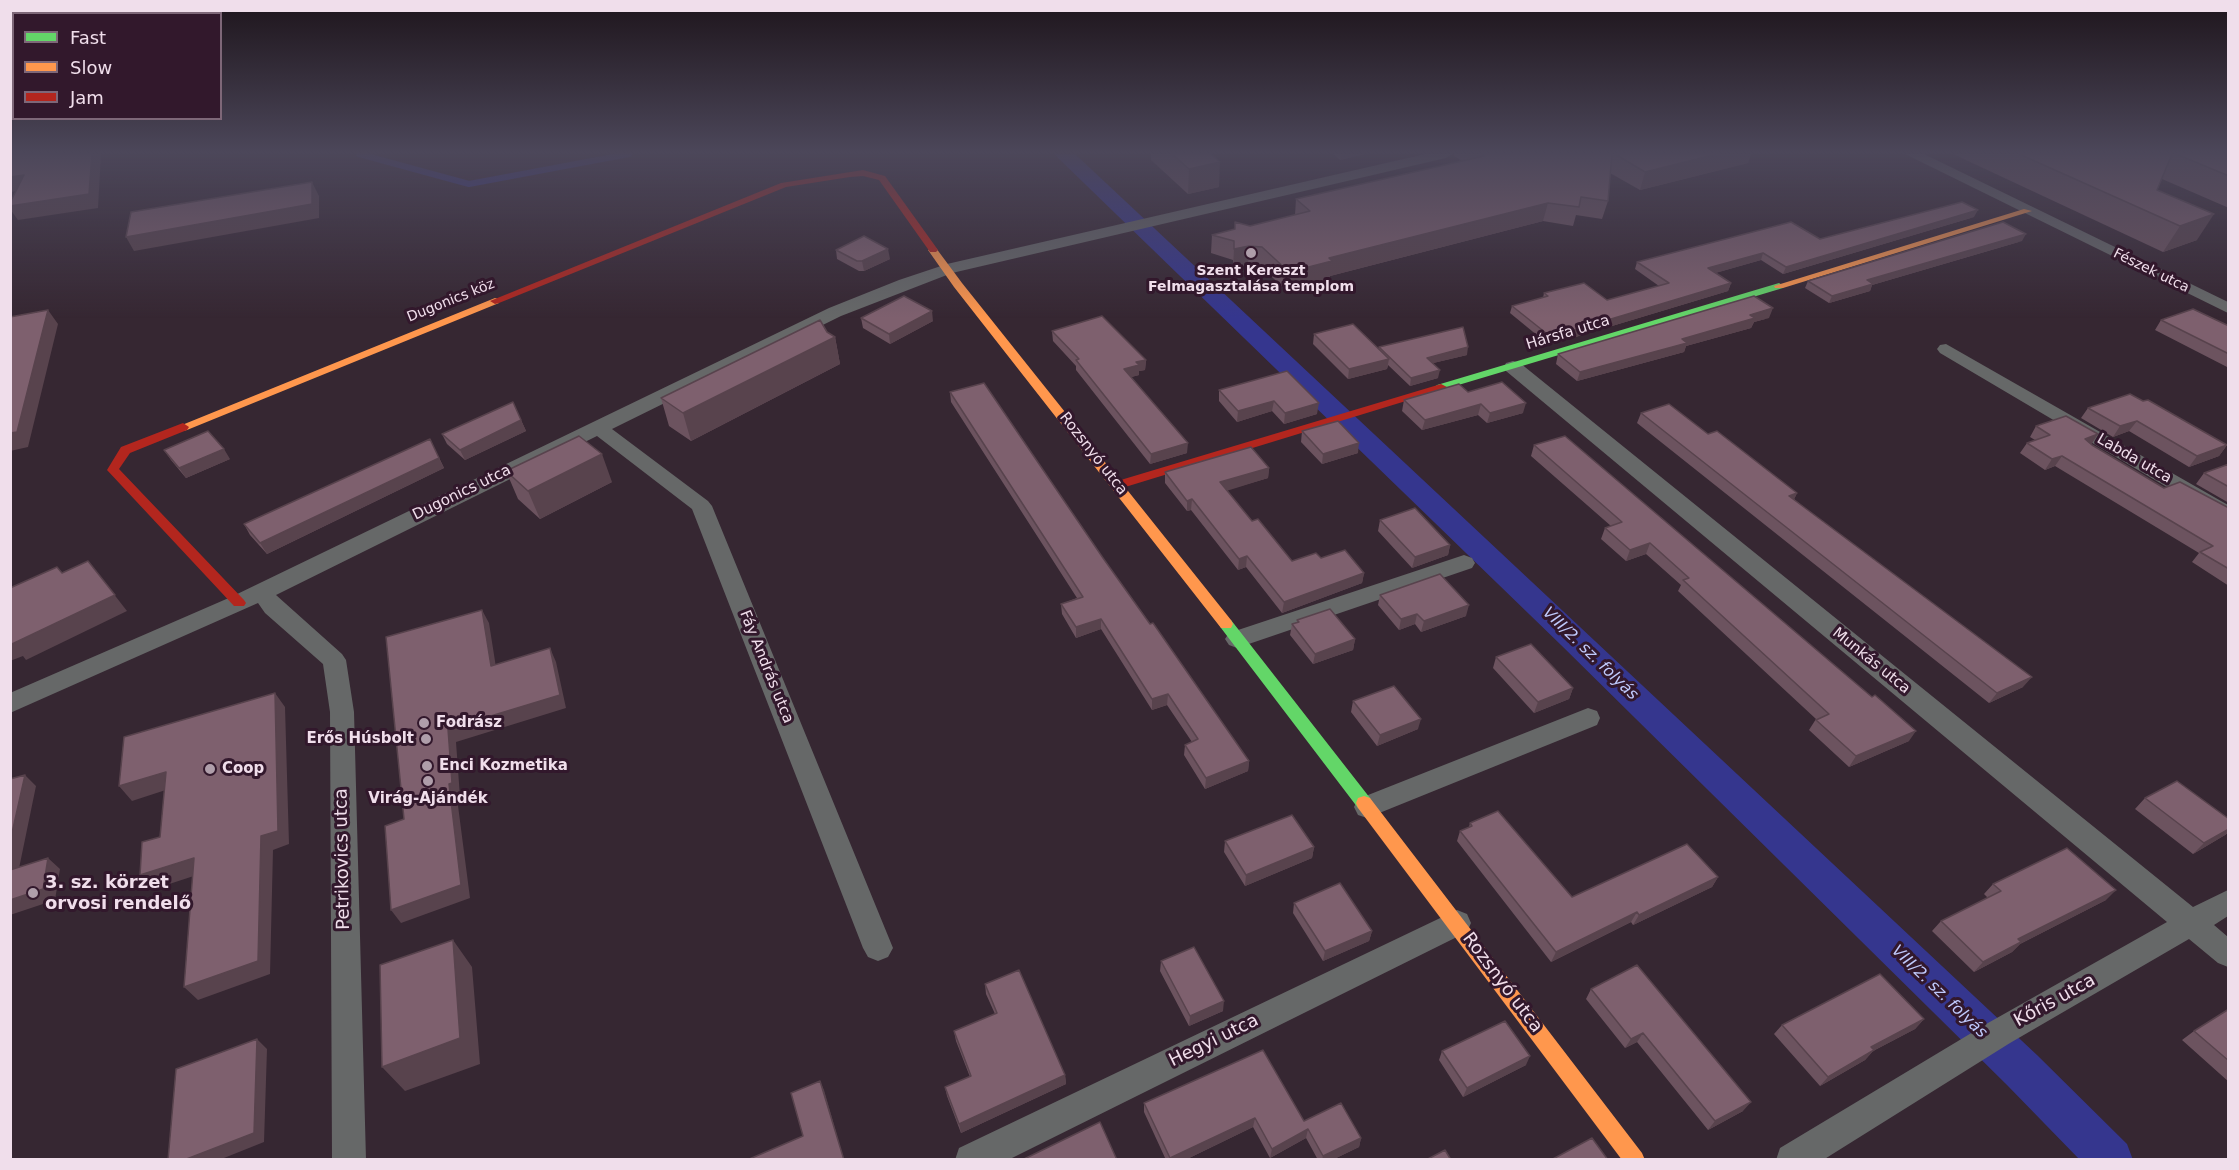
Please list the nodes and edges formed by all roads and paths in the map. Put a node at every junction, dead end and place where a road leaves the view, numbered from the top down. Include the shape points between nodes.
1 (723, 209) edge
2 (904, 209) edge
3 (1208, 209) edge
4 (2024, 209) edge
5 (2027, 210) junction
6 (947, 269) junction
7 (2229, 308) edge
8 (1946, 349) dead end
9 (1513, 367) junction
10 (598, 427) junction
11 (1118, 485) junction
12 (2229, 514) edge
13 (1464, 562) dead end
14 (250, 597) junction
15 (1237, 639) junction
16 (10, 705) edge
17 (1588, 718) dead end
18 (1367, 807) junction
19 (2229, 902) edge
20 (1457, 923) junction
21 (2191, 924) junction
22 (878, 948) dead end
23 (2229, 954) edge
24 (349, 1160) edge
25 (971, 1160) edge
26 (1635, 1160) edge
27 (1792, 1160) edge

1 - 14 street, Dugonics köz via 125,450 113,470
2 - 6 street, Dugonics köz
3 - 6 street, Dugonics utca
4 - 5 street, Fészek utca
5 - 7 street, Fészek utca
5 - 9 street, Hársfa utca
6 - 10 street, Dugonics utca via 835,312
6 - 11 street, Rozsnyó utca
8 - 12 street, Labda utca
9 - 11 street, Hársfa utca
9 - 21 street, Munkás utca
10 - 14 street, Dugonics utca
10 - 22 street, Fáy András utca via 701,506
11 - 15 street, Rozsnyó utca
13 - 15 street
14 - 16 street, Dugonics utca
14 - 24 street, Petrikovics utca via 273,607 334,660 342,712
15 - 18 street, Rozsnyó utca
17 - 18 street
18 - 20 street, Rozsnyó utca
19 - 21 street, Kőris utca
20 - 25 street, Hegyi utca
20 - 26 street, Rozsnyó utca
21 - 23 street, Munkás utca
21 - 27 street, Kőris utca via 1999,1032

